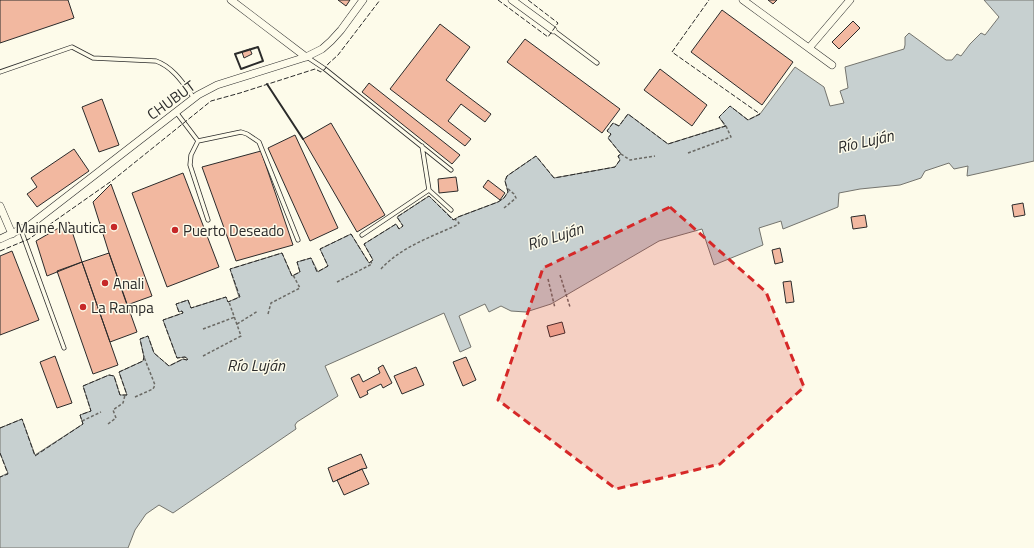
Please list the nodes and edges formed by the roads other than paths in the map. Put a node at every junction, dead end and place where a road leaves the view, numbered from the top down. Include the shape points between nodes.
1 (231, 0) edge
2 (363, 0) edge
3 (512, 0) edge
4 (743, 0) edge
5 (850, 0) edge
6 (553, 30) joint
7 (809, 48) junction
8 (306, 57) junction
9 (597, 63) dead end
10 (832, 65) dead end
11 (0, 72) edge
12 (194, 98) junction
13 (176, 112) junction
14 (198, 141) junction
15 (422, 146) junction
16 (451, 170) dead end
17 (429, 190) junction
18 (0, 206) edge
19 (451, 210) dead end
20 (208, 220) dead end
21 (21, 230) junction
22 (12, 234) junction
23 (362, 235) dead end
24 (0, 239) edge
25 (298, 240) dead end
26 (64, 348) dead end

1 - 8 street
2 - 8 street, CHUBUT via 332,41
3 - 6 street
4 - 7 street
5 - 7 street
6 - 9 lane
7 - 10 street
8 - 12 street, CHUBUT via 217,85
8 - 15 lane via 325,69
11 - 12 lane via 72,47 93,58 156,61 164,64 173,71
12 - 13 street, CHUBUT
13 - 14 lane
13 - 21 street, CHUBUT
14 - 20 lane via 191,155 190,165
14 - 25 lane via 241,132 259,142
15 - 16 lane
15 - 17 lane
17 - 19 lane
17 - 23 lane
18 - 22 street
21 - 22 street, CHUBUT
21 - 26 lane
22 - 24 street, CHUBUT

